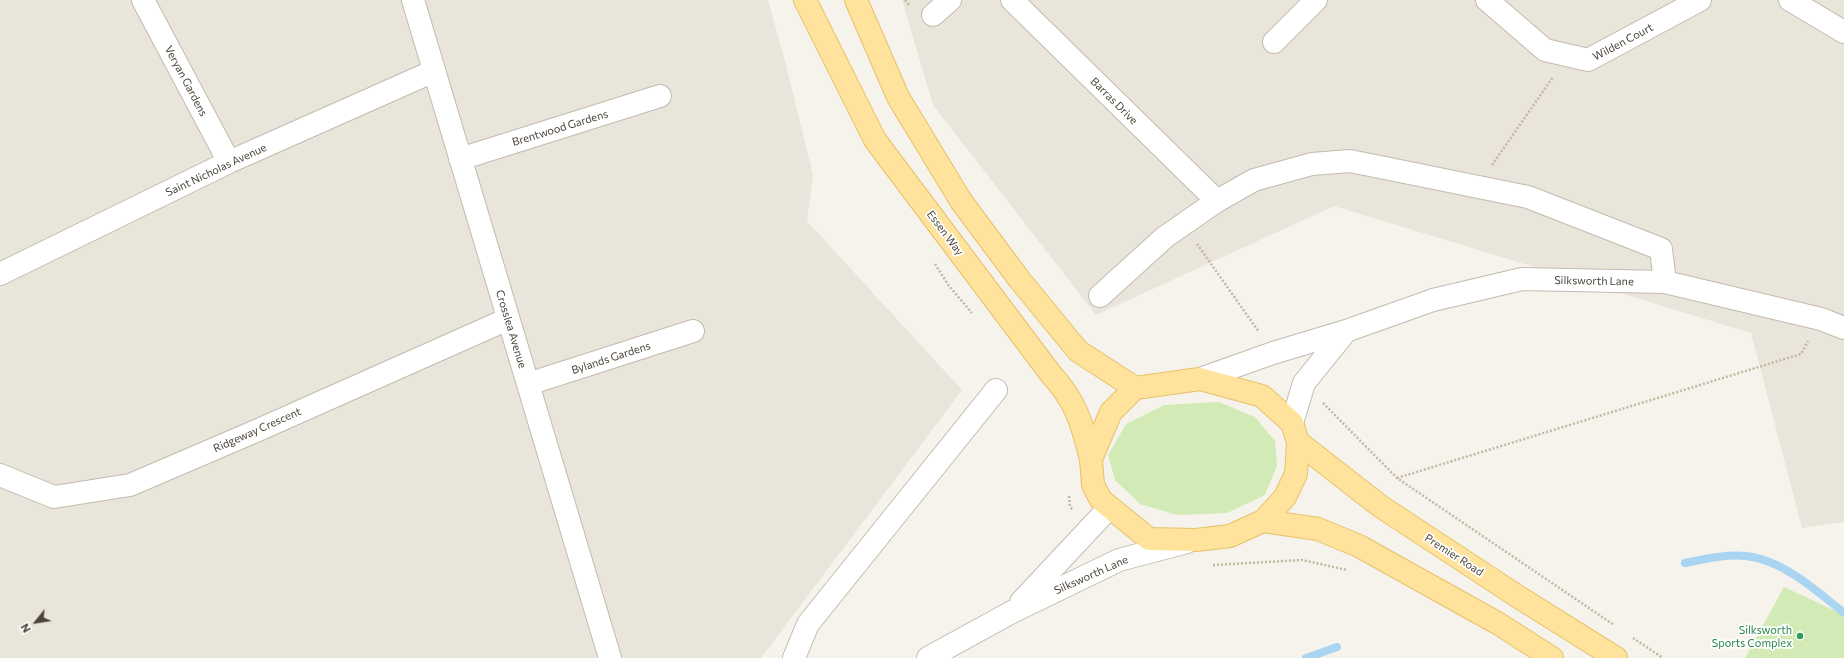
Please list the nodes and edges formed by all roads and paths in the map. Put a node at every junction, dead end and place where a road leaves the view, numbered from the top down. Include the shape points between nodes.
1 (143, 0) edge
2 (413, 0) edge
3 (805, 0) edge
4 (856, 0) edge
5 (950, 0) edge
6 (1012, 0) edge
7 (1316, 0) edge
8 (1488, 0) edge
9 (1700, 0) edge
10 (1790, 0) edge
11 (933, 14) dead end
12 (1844, 32) edge
13 (1274, 42) dead end
14 (1569, 55) junction
15 (434, 71) junction
16 (660, 96) dead end
17 (460, 159) junction
18 (1495, 160) dead end
19 (229, 162) junction
20 (1217, 201) junction
21 (1183, 224) junction
22 (0, 274) edge
23 (1665, 282) junction
24 (1100, 296) dead end
25 (508, 319) junction
26 (1821, 319) junction
27 (1844, 328) edge
28 (693, 331) dead end
29 (1346, 331) junction
30 (1261, 336) dead end
31 (1200, 379) junction
32 (528, 384) junction
33 (1135, 388) junction
34 (996, 390) dead end
35 (1319, 399) dead end
36 (1295, 432) junction
37 (1091, 459) junction
38 (0, 475) edge
39 (1397, 478) junction
40 (1109, 508) junction
41 (1263, 521) junction
42 (1196, 540) junction
43 (1208, 565) dead end
44 (1353, 573) dead end
45 (1012, 612) junction
46 (1617, 627) dead end
47 (1630, 636) dead end
48 (610, 658) edge
49 (794, 658) edge
50 (928, 658) edge
51 (1552, 658) edge
52 (1616, 658) edge
53 (1663, 658) edge

1 - 19 street, Veryan Gardens
2 - 15 street, Crosslea Avenue
3 - 37 main road, Essen Way via 875,140 1050,373 1066,390 1080,417
4 - 33 main road via 898,97 961,201 1019,280 1078,351
5 - 11 street
6 - 20 street, Barras Drive
7 - 13 street
8 - 14 street, Wilden Court via 1545,50
9 - 14 street, Wilden Court via 1588,60
10 - 12 street
14 - 18 path
15 - 17 street, Crosslea Avenue
15 - 19 street, Saint Nicholas Avenue
16 - 17 street, Brentwood Gardens
17 - 25 street, Crosslea Avenue
19 - 22 street, Saint Nicholas Avenue
20 - 21 street
20 - 23 street via 1254,180 1312,164 1350,161 1528,197 1661,250
21 - 24 street
21 - 30 path
23 - 26 street, Silksworth Lane
23 - 29 street, Silksworth Lane via 1522,279 1434,300
25 - 32 street, Crosslea Avenue
25 - 38 street, Ridgeway Crescent via 130,485 54,497
26 - 27 street, Silksworth Lane
26 - 39 path via 1801,354
28 - 32 street, Bylands Gardens
29 - 31 street, Silksworth Lane via 1284,349
29 - 36 street via 1304,383
31 - 33 main road, Premier Road
31 - 36 main road, Premier Road via 1262,396
32 - 48 street, Crosslea Avenue
33 - 37 main road via 1111,412
34 - 49 street via 808,624
35 - 39 path
36 - 41 main road via 1296,474 1285,497
36 - 52 main road, Premier Road via 1380,506
37 - 40 main road via 1093,485 1100,500
39 - 46 path
40 - 42 main road via 1149,539
40 - 45 street, Silksworth Lane
41 - 42 main road via 1230,536
41 - 51 main road via 1318,529 1359,546 1499,624
42 - 45 street, Silksworth Lane via 1119,560
43 - 44 path via 1302,560 1346,569
45 - 50 street, Silksworth Lane
47 - 53 path

